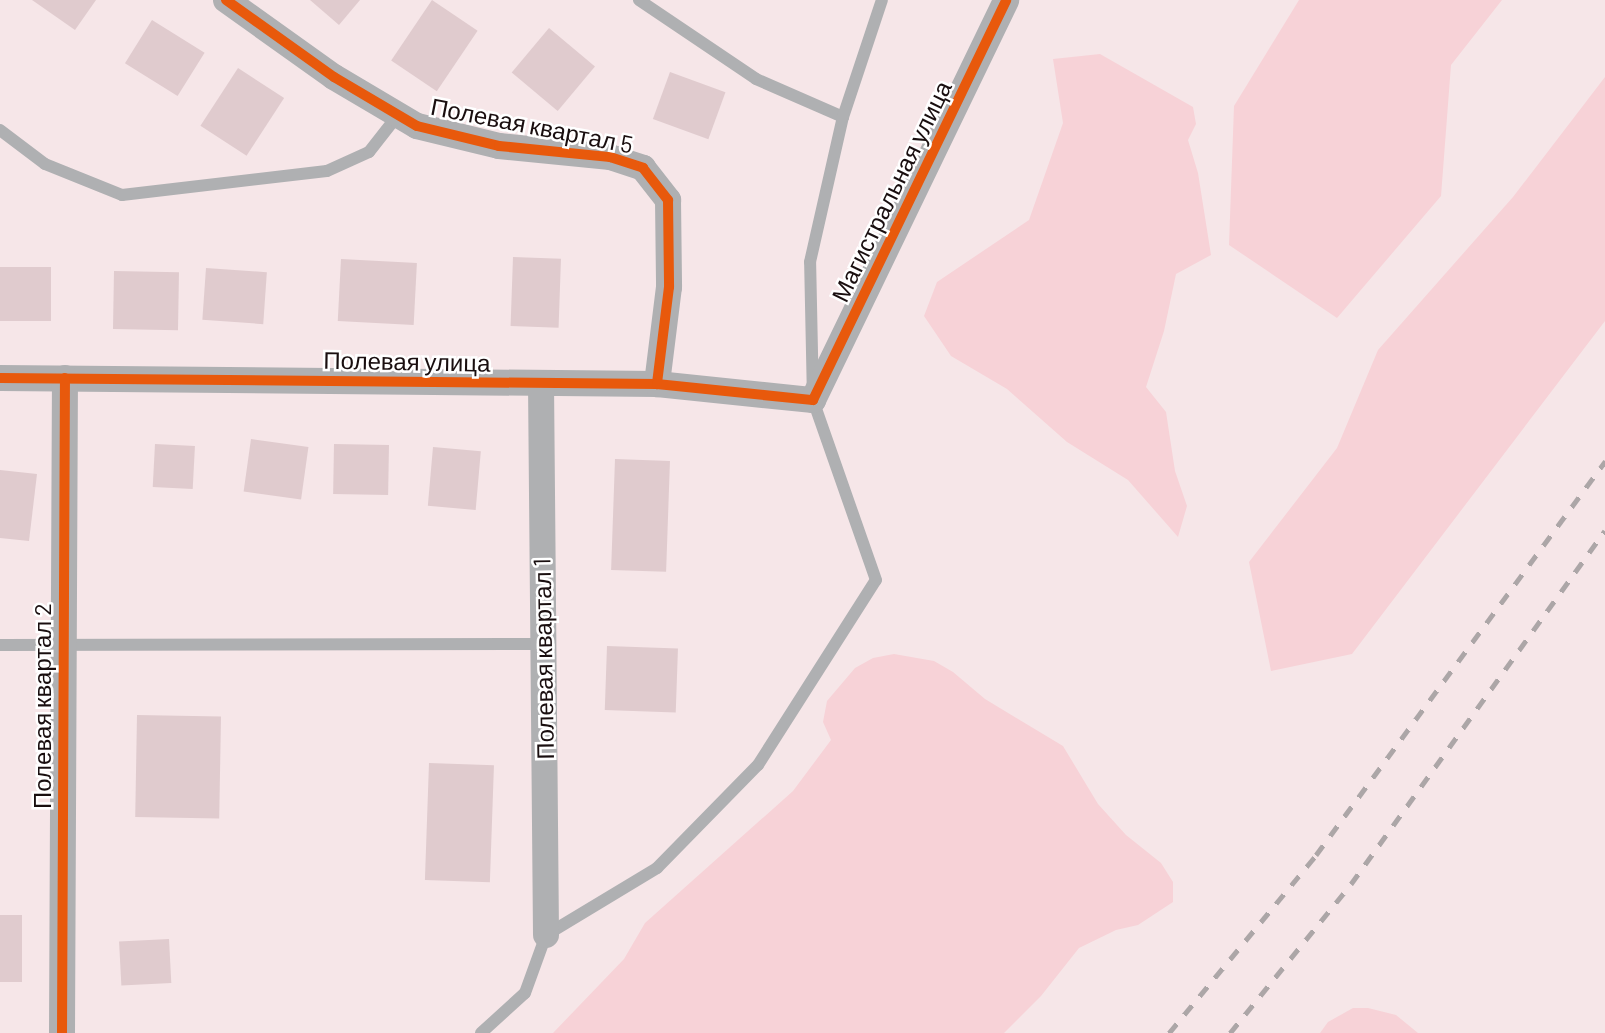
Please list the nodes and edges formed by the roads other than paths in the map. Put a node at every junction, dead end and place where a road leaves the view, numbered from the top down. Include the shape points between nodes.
1 (226, 0) edge
2 (639, 0) edge
3 (882, 0) edge
4 (1006, 0) edge
5 (398, 115) junction
6 (843, 117) junction
7 (0, 130) edge
8 (0, 378) edge
9 (65, 378) junction
10 (541, 383) junction
11 (657, 384) junction
12 (813, 400) junction
13 (543, 644) junction
14 (0, 645) edge
15 (64, 646) junction
16 (546, 934) junction
17 (62, 1033) edge
18 (481, 1033) edge

1 - 5 street, Полевая квартал 5 via 334,77
2 - 6 lane via 756,79
3 - 6 lane
4 - 12 street, Магистральная улица
5 - 7 lane via 369,152 327,171 122,195 45,164
5 - 11 street, Полевая квартал 5 via 417,126 499,146 610,157 643,168 668,200 669,287
6 - 12 lane via 810,262
8 - 9 street, Полевая улица
9 - 10 street, Полевая улица
9 - 15 street, Полевая квартал 2
10 - 11 street, Полевая улица
10 - 13 street, Полевая квартал 1
11 - 12 street, Полевая улица
12 - 16 lane via 876,580 758,765 657,868
13 - 15 lane
13 - 16 street, Полевая квартал 1
14 - 15 lane
15 - 17 street, Полевая квартал 2
16 - 18 lane via 525,993

